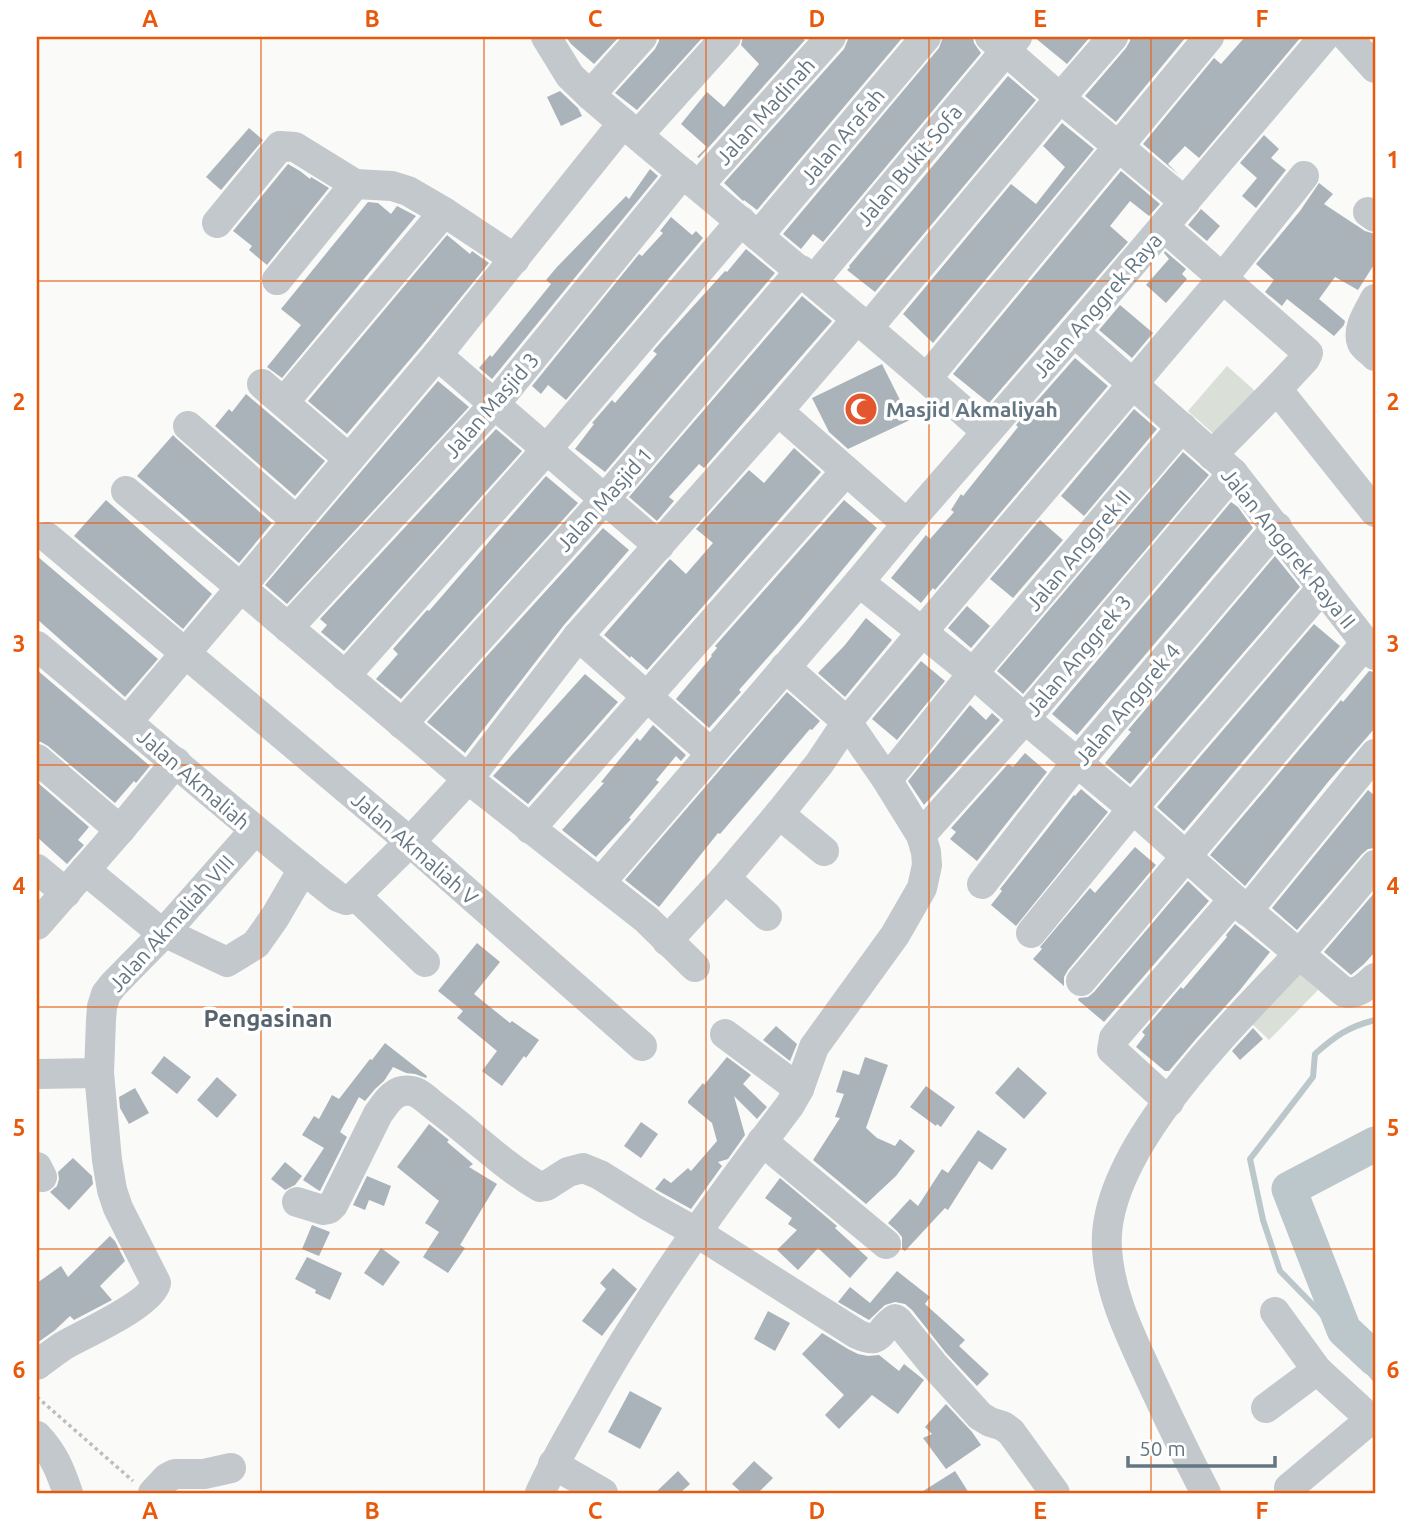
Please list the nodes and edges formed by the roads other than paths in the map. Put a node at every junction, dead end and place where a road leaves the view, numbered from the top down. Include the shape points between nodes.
1 (547, 37) edge
2 (642, 37) edge
3 (726, 37) edge
4 (831, 37) edge
5 (926, 37) edge
6 (1113, 37) edge
7 (1209, 37) edge
8 (1344, 38) edge
9 (1004, 41) edge
10 (1375, 68) edge
11 (590, 95) junction
12 (1060, 98) junction
13 (631, 129) junction
14 (1119, 147) junction
15 (1304, 176) dead end
16 (691, 179) junction
17 (355, 184) junction
18 (1185, 202) junction
19 (444, 212) junction
20 (217, 223) dead end
21 (1164, 227) junction
22 (750, 229) junction
23 (515, 258) junction
24 (807, 276) junction
25 (1222, 279) junction
26 (277, 280) dead end
27 (1375, 299) edge
28 (862, 324) junction
29 (1074, 332) junction
30 (437, 355) junction
31 (1375, 356) edge
32 (927, 378) junction
33 (1133, 383) junction
34 (1277, 389) junction
35 (494, 405) junction
36 (778, 411) junction
37 (188, 426) dead end
38 (1182, 427) junction
39 (987, 432) junction
40 (546, 450) junction
41 (349, 460) junction
42 (1222, 464) junction
43 (846, 471) junction
44 (126, 491) dead end
45 (604, 500) junction
46 (1375, 512) edge
47 (297, 521) junction
48 (907, 524) junction
49 (1277, 527) junction
50 (47, 537) dead end
51 (659, 546) junction
52 (859, 582) junction
53 (239, 588) junction
54 (1322, 588) junction
55 (288, 628) junction
56 (922, 632) junction
57 (578, 636) junction
58 (37, 646) edge
59 (1370, 649) edge
60 (185, 652) junction
61 (785, 667) junction
62 (974, 674) junction
63 (345, 676) junction
64 (647, 695) junction
65 (1025, 719) junction
66 (128, 721) junction
67 (847, 722) junction
68 (402, 724) junction
69 (711, 753) junction
70 (1375, 754) edge
71 (37, 759) edge
72 (176, 762) junction
73 (1077, 763) junction
74 (468, 779) junction
75 (887, 780) junction
76 (1133, 809) junction
77 (779, 814) junction
78 (530, 829) junction
79 (120, 830) junction
80 (254, 831) junction
81 (921, 835) junction
82 (410, 842) junction
83 (824, 850) dead end
84 (1187, 856) junction
85 (1375, 866) edge
86 (37, 869) edge
87 (303, 869) junction
88 (85, 870) junction
89 (724, 878) junction
90 (600, 883) junction
91 (982, 884) dead end
92 (66, 893) junction
93 (356, 896) junction
94 (1241, 905) junction
95 (768, 916) dead end
96 (37, 925) edge
97 (163, 933) junction
98 (1031, 933) dead end
99 (667, 941) junction
100 (1299, 954) junction
101 (425, 962) dead end
102 (695, 967) dead end
103 (1375, 978) edge
104 (1081, 981) dead end
105 (725, 1034) dead end
106 (642, 1046) dead end
107 (99, 1073) junction
108 (37, 1074) edge
109 (799, 1089) junction
110 (1169, 1102) junction
111 (762, 1141) junction
112 (296, 1202) dead end
113 (696, 1232) junction
114 (886, 1244) dead end
115 (1275, 1312) dead end
116 (37, 1365) edge
117 (1317, 1370) junction
118 (1266, 1408) dead end
119 (1373, 1421) edge
120 (37, 1436) edge
121 (553, 1464) junction
122 (232, 1468) dead end
123 (1289, 1488) dead end
124 (145, 1489) edge
125 (68, 1493) edge
126 (540, 1493) edge
127 (603, 1493) edge
128 (1055, 1493) edge
129 (1206, 1493) edge

1 - 11 street via 570,76
2 - 11 street
3 - 13 street
4 - 16 street, Jalan Madinah
5 - 22 street, Jalan Arafah
6 - 12 street
7 - 14 street
8 - 10 street
8 - 18 street, Jalan Anggrek Raya via 1273,95
9 - 12 street
9 - 24 street, Jalan Bukit Sofa
11 - 13 street
12 - 14 street
12 - 28 street
13 - 16 street
13 - 23 street
14 - 18 street
14 - 32 street
15 - 25 street
16 - 22 street
16 - 35 street, Jalan Masjid 3
17 - 19 street via 408,191
17 - 20 street via 295,147 280,146
17 - 26 street
18 - 21 street, Jalan Anggrek Raya
19 - 23 street
19 - 41 street via 273,393
21 - 25 street
21 - 29 street, Jalan Anggrek Raya
22 - 24 street
22 - 40 street, Jalan Arafah
23 - 30 street
24 - 28 street
24 - 45 street, Jalan Masjid 1
25 - 33 street
25 - 34 street, Jalan Anggrek 3 via 1308,353
27 - 31 street via 1361,332 1363,344
28 - 32 street
28 - 36 street
29 - 33 street, Jalan Anggrek Raya II
29 - 39 street, Jalan Anggrek Raya
30 - 35 street
30 - 41 street
32 - 39 street
33 - 38 street, Jalan Anggrek Raya II
33 - 56 street
34 - 42 street, Jalan Anggrek 3
34 - 46 street
35 - 40 street
35 - 55 street, Jalan Masjid 3
36 - 43 street
36 - 51 street
37 - 47 street
38 - 42 street, Jalan Anggrek Raya II
38 - 62 street, Jalan Anggrek II
39 - 48 street, Jalan Anggrek Raya
40 - 45 street
40 - 63 street, Jalan Arafah
41 - 47 street
42 - 49 street, Jalan Anggrek Raya II
42 - 65 street, Jalan Anggrek 3
43 - 48 street
43 - 64 street
44 - 53 street
45 - 51 street
45 - 68 street, Jalan Masjid 1
47 - 53 street
48 - 52 street, Jalan Anggrek Raya
49 - 54 street, Jalan Anggrek Raya II
49 - 73 street, Jalan Anggrek 4
50 - 60 street, Jalan Akmaliah V
51 - 57 street
52 - 56 street
52 - 61 street, Jalan Anggrek Raya
53 - 55 street
53 - 60 street
54 - 59 street, Jalan Anggrek Raya II
54 - 76 street
55 - 63 street
56 - 62 street
56 - 67 street
57 - 64 street
57 - 74 street
58 - 66 street, Jalan Akmaliah
59 - 84 street
60 - 66 street
60 - 82 street, Jalan Akmaliah V
61 - 67 street
61 - 69 street, Jalan Anggrek Raya
62 - 65 street
62 - 75 street, Jalan Anggrek II
63 - 68 street
64 - 69 street
64 - 78 street
65 - 73 street
65 - 81 street, Jalan Anggrek 3
66 - 72 street, Jalan Akmaliah
67 - 75 street
67 - 77 street
68 - 74 street
69 - 90 street, Jalan Anggrek Raya
70 - 94 street
71 - 79 street
72 - 79 street
72 - 80 street, Jalan Akmaliah
73 - 76 street
73 - 91 street, Jalan Anggrek 4
74 - 78 street
74 - 82 street
75 - 81 street
76 - 84 street
76 - 98 street
77 - 83 street
77 - 89 street
78 - 90 street
79 - 88 street
80 - 87 street, Jalan Akmaliah
80 - 97 street, Jalan Akmaliah VIII
81 - 109 street via 927,865 922,888 895,934 820,1036
82 - 93 street
82 - 106 street, Jalan Akmaliah V
84 - 94 street
84 - 104 street
85 - 100 street
86 - 92 street
87 - 93 street, Jalan Akmaliah via 338,897
87 - 97 street via 256,944 227,962
88 - 92 street
88 - 97 street
89 - 95 street
89 - 99 street
90 - 99 street
92 - 96 street
93 - 101 street
94 - 100 street
94 - 110 street via 1114,1038 1112,1049
97 - 107 street, Jalan Akmaliah VIII via 106,995
99 - 102 street
100 - 103 street via 1344,992 1359,992
100 - 110 street
105 - 109 street
107 - 108 street
107 - 116 street, Jalan Akmaliah VIII via 112,1190 156,1283 140,1302
109 - 111 street
110 - 129 street via 1130,1161 1111,1213 1107,1248 1123,1319
111 - 113 street
111 - 114 street
112 - 113 street via 323,1210 333,1205 378,1114 404,1090 413,1091 540,1186 583,1168
113 - 121 street via 627,1334
113 - 128 street via 868,1340 876,1338 891,1321 898,1321 980,1416 1011,1432
115 - 117 street
117 - 118 street
117 - 119 street
119 - 123 street
120 - 125 street via 57,1462
121 - 126 street
121 - 127 street
122 - 124 street via 175,1474

